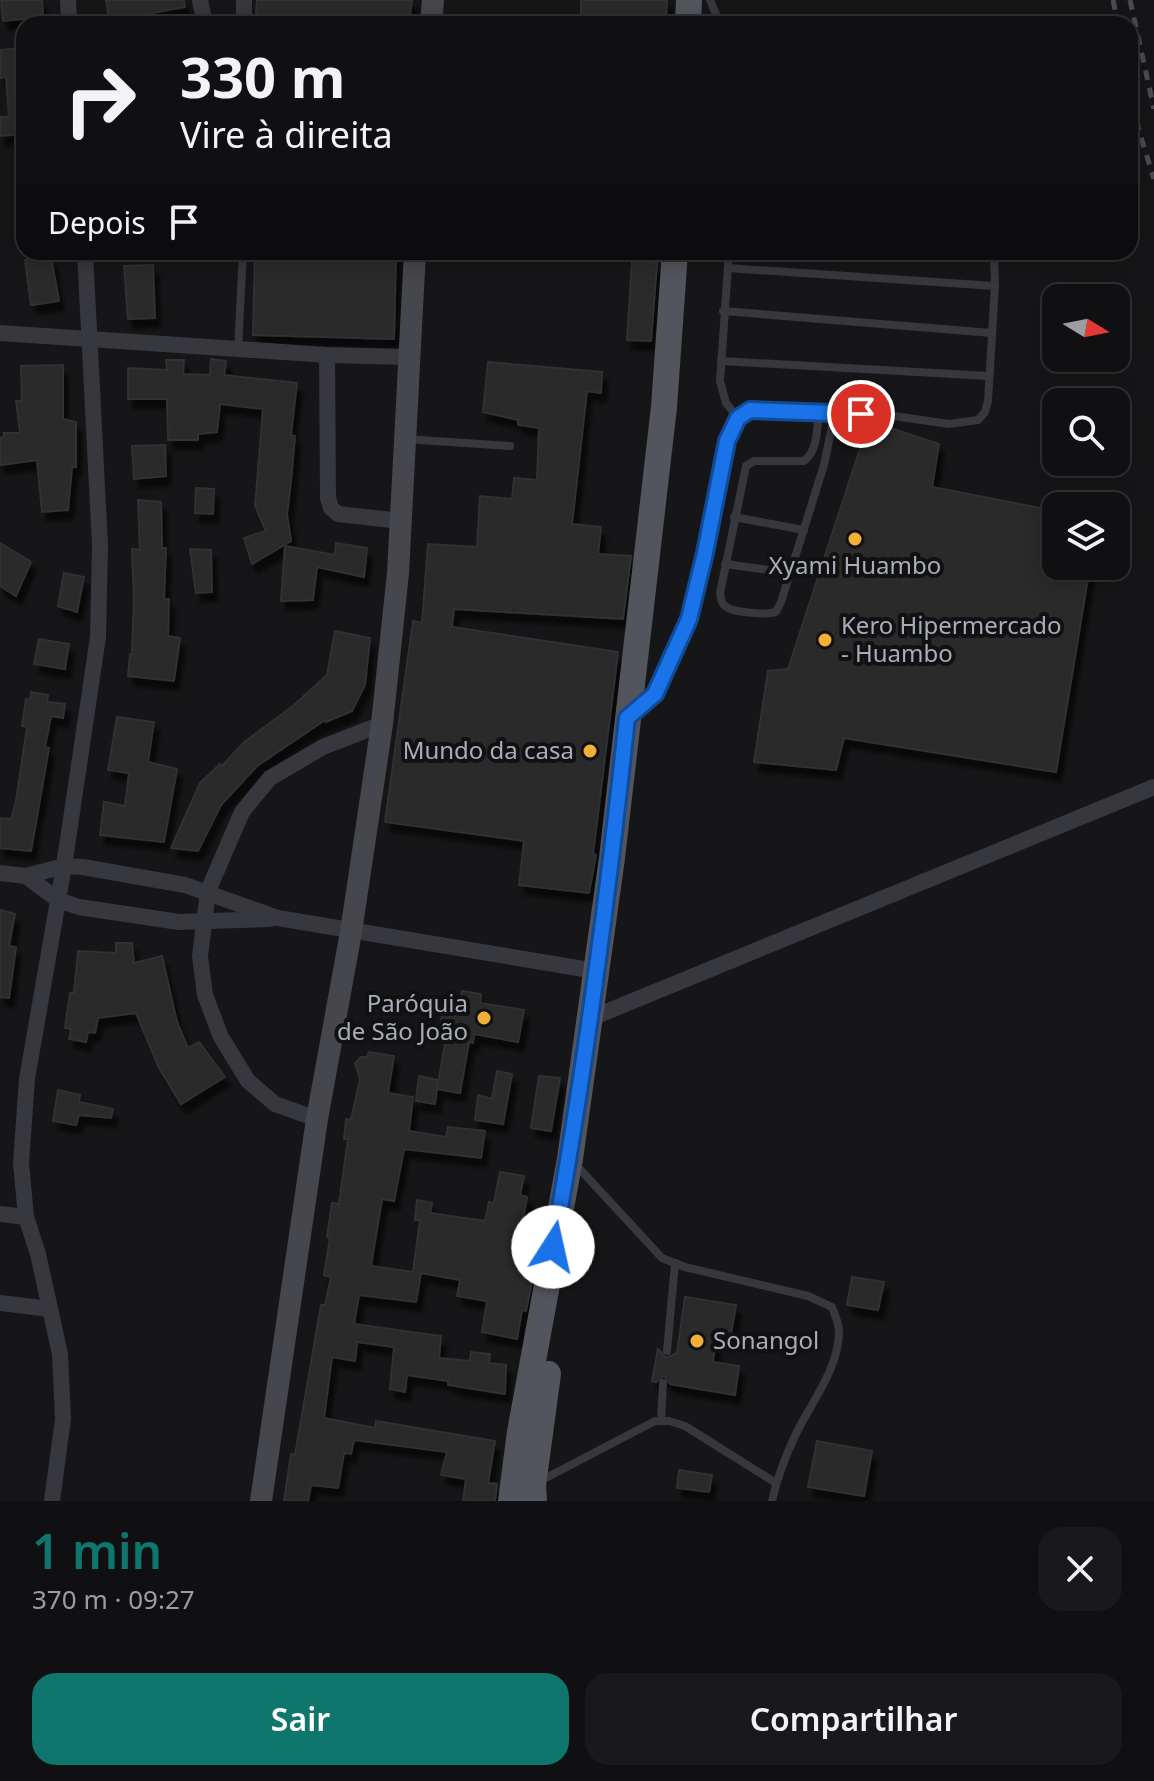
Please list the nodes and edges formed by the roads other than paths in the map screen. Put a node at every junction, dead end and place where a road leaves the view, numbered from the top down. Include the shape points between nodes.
1 (85, 260) edge
2 (243, 260) edge
3 (414, 260) edge
4 (674, 260) edge
5 (728, 260) edge
6 (994, 260) edge
7 (728, 268) junction
8 (995, 286) junction
9 (723, 311) junction
10 (0, 333) edge
11 (992, 333) junction
12 (90, 339) junction
13 (238, 349) junction
14 (327, 355) junction
15 (408, 357) junction
16 (721, 361) junction
17 (988, 376) junction
18 (819, 411) junction
19 (835, 412) junction
20 (738, 418) junction
21 (405, 439) junction
22 (510, 446) dead end
23 (734, 517) junction
24 (401, 521) junction
25 (804, 530) junction
26 (725, 564) junction
27 (790, 573) junction
28 (627, 718) junction
29 (382, 724) junction
30 (1154, 787) edge
31 (64, 866) junction
32 (0, 873) edge
33 (26, 876) junction
34 (208, 891) junction
35 (58, 900) junction
36 (278, 918) junction
37 (204, 921) junction
38 (351, 932) junction
39 (596, 971) junction
40 (589, 1019) junction
41 (317, 1119) junction
42 (570, 1159) junction
43 (0, 1214) edge
44 (26, 1217) junction
45 (675, 1263) junction
46 (548, 1277) junction
47 (0, 1303) edge
48 (50, 1309) junction
49 (667, 1351) dead end
50 (663, 1383) dead end
51 (661, 1421) junction
52 (776, 1483) junction
53 (534, 1493) edge
54 (52, 1501) edge
55 (261, 1501) edge
56 (511, 1501) edge
57 (772, 1501) edge

1 - 12 street
2 - 13 lane
3 - 15 street
4 - 28 main road via 664,407
5 - 7 lane
6 - 8 lane
7 - 8 lane
7 - 9 lane
8 - 11 lane
9 - 11 lane
9 - 16 lane
10 - 12 street
11 - 17 lane
12 - 13 street
12 - 31 street via 100,545 98,637
13 - 14 street
14 - 15 street
14 - 24 street via 331,508 338,514
15 - 21 street
16 - 17 lane
16 - 20 lane via 726,403
17 - 19 lane via 988,401 978,420 949,424
18 - 19 lane
18 - 20 lane via 750,410
18 - 23 lane via 810,457 746,466
19 - 25 lane
20 - 28 lane via 727,441 689,619 655,694
21 - 22 lane
21 - 24 street
23 - 25 lane
23 - 26 lane
24 - 29 street
25 - 27 lane
26 - 27 lane
26 - 27 lane via 722,604 767,615 776,612
28 - 39 main road
29 - 34 street via 323,747 270,778 242,812
29 - 38 street
30 - 40 street
31 - 33 street
31 - 34 street
31 - 35 street
32 - 33 street
33 - 35 street
34 - 36 street
34 - 37 street
35 - 37 street via 136,916
35 - 44 street via 27,1079 21,1163
36 - 37 street
36 - 38 street
37 - 41 street via 200,956 205,995 221,1037 248,1081 275,1104
38 - 39 street
38 - 41 street
39 - 40 main road
40 - 42 main road
41 - 55 street
42 - 45 lane via 662,1258
42 - 46 main road
43 - 44 street
44 - 48 street
45 - 49 lane
45 - 52 lane via 808,1296 832,1307 840,1329 834,1358
46 - 53 main road via 551,1352
46 - 56 main road
47 - 48 street
48 - 54 street via 60,1354 63,1419
50 - 51 lane
51 - 52 lane via 685,1426
51 - 53 lane
52 - 57 lane

